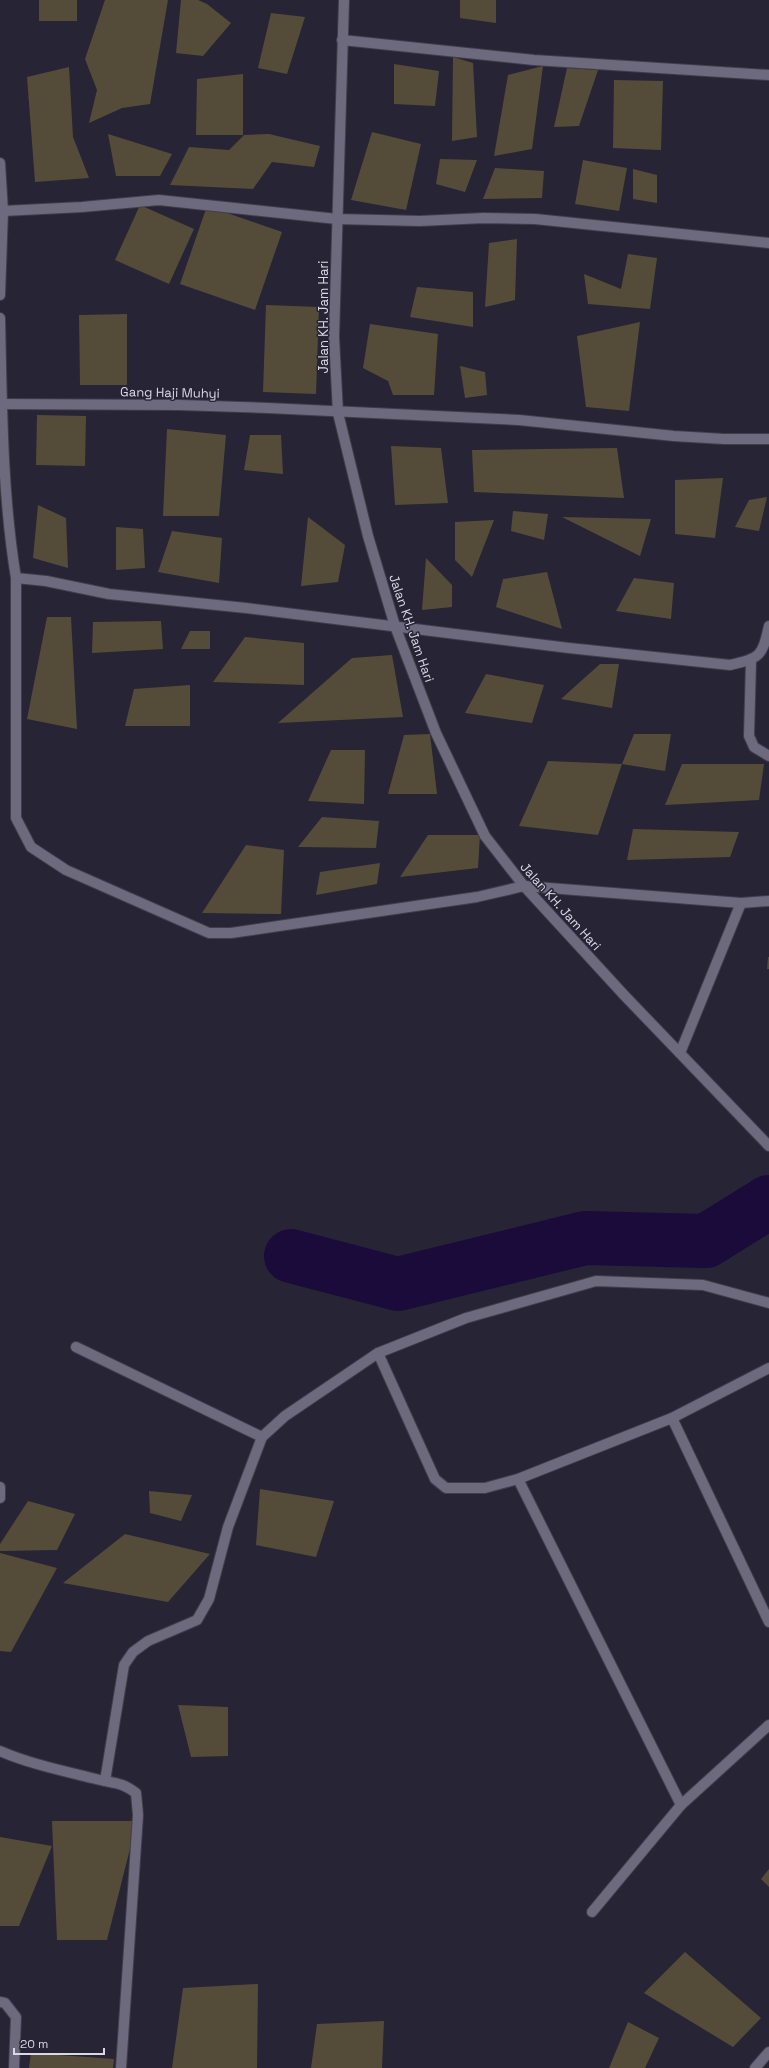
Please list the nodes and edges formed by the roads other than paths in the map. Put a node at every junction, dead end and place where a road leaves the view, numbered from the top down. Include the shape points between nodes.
1 (344, 0) edge
2 (342, 40) junction
3 (769, 75) edge
4 (0, 163) edge
5 (3, 212) junction
6 (337, 219) junction
7 (769, 243) edge
8 (0, 295) edge
9 (0, 318) edge
10 (2, 404) junction
11 (338, 413) junction
12 (769, 439) edge
13 (16, 578) junction
14 (395, 626) junction
15 (769, 626) edge
16 (751, 661) junction
17 (769, 756) edge
18 (524, 886) junction
19 (769, 901) edge
20 (741, 903) junction
21 (680, 1053) junction
22 (769, 1146) edge
23 (769, 1302) edge
24 (76, 1347) dead end
25 (378, 1353) junction
26 (769, 1368) edge
27 (672, 1418) junction
28 (262, 1437) junction
29 (518, 1479) junction
30 (0, 1487) edge
31 (0, 1498) edge
32 (769, 1622) edge
33 (769, 1725) edge
34 (0, 1751) edge
35 (105, 1782) junction
36 (681, 1805) junction
37 (592, 1912) dead end
38 (0, 2002) edge
39 (769, 2052) edge
40 (14, 2068) edge
41 (121, 2068) edge
42 (755, 2068) edge

1 - 2 street, Jalan KH. Jam Hari
2 - 3 street via 534,60
2 - 6 street, Jalan KH. Jam Hari
4 - 5 street
5 - 6 street via 159,200
5 - 8 street
6 - 7 street via 535,219
6 - 11 street, Jalan KH. Jam Hari via 334,337
9 - 10 street
10 - 11 street, Gang Haji Muhyi via 179,405
10 - 13 street via 7,494
11 - 12 street, Gang Haji Muhyi via 518,420 674,436
11 - 14 street, Jalan KH. Jam Hari via 368,536
13 - 14 street via 46,581 109,594
13 - 18 street via 16,818 31,847 66,870 210,933 231,933 470,898
14 - 16 street via 730,665
14 - 18 street, Jalan KH. Jam Hari via 436,733 485,836
15 - 16 street via 762,652
16 - 17 street via 749,736 754,747
18 - 20 street
18 - 21 street, Jalan KH. Jam Hari
19 - 20 street
20 - 21 street
21 - 22 street, Jalan KH. Jam Hari
23 - 25 street via 703,1284 596,1281 466,1318
24 - 28 street
25 - 28 street via 285,1416
25 - 29 street via 435,1479 446,1488 485,1488
26 - 27 street
27 - 29 street
27 - 32 street
28 - 35 street via 228,1527 210,1599 197,1620 148,1641 133,1652 124,1666
29 - 36 street
30 - 31 street
33 - 36 street
34 - 35 street via 16,1758
35 - 41 street via 124,1784 136,1793 138,1815
36 - 37 street
38 - 40 street via 5,2003 16,2017
39 - 42 street

